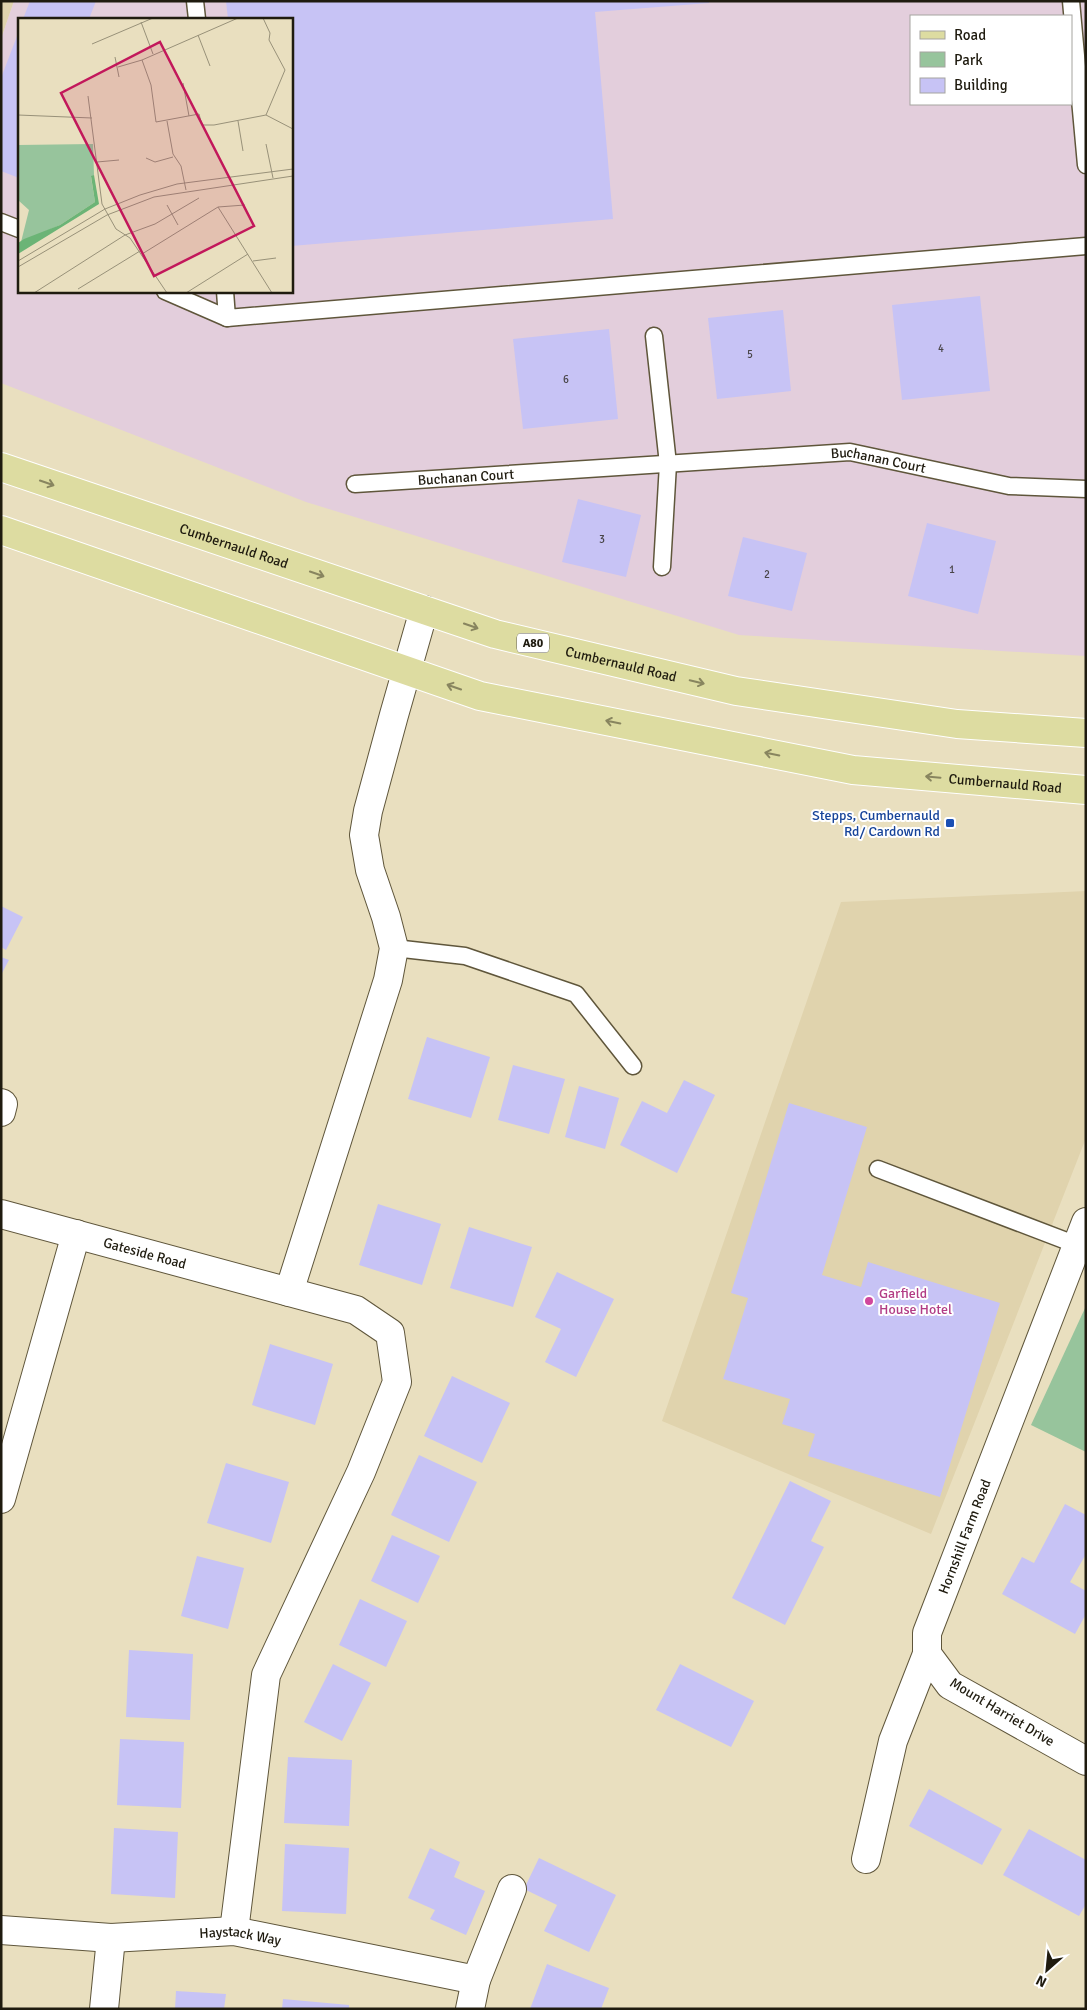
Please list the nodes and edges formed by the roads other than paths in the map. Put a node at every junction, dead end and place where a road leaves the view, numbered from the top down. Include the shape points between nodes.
1 (195, 1) edge
2 (1071, 1) edge
3 (197, 18) edge
4 (1086, 165) edge
5 (1, 222) edge
6 (18, 229) edge
7 (1086, 246) edge
8 (167, 292) edge
9 (225, 292) edge
10 (227, 318) junction
11 (654, 336) dead end
12 (668, 464) junction
13 (1, 466) edge
14 (355, 484) dead end
15 (1086, 488) edge
16 (1, 530) edge
17 (662, 567) dead end
18 (424, 610) junction
19 (407, 670) junction
20 (1086, 733) edge
21 (1086, 790) edge
22 (394, 948) junction
23 (633, 1066) dead end
24 (1, 1103) edge
25 (1, 1112) edge
26 (878, 1169) dead end
27 (1, 1214) edge
28 (76, 1234) junction
29 (1081, 1234) edge
30 (289, 1292) junction
31 (1, 1499) edge
32 (927, 1654) junction
33 (1086, 1760) edge
34 (866, 1858) dead end
35 (512, 1889) dead end
36 (1, 1930) edge
37 (234, 1931) junction
38 (111, 1938) junction
39 (476, 1980) junction
40 (104, 2009) edge
41 (470, 2009) edge

1 - 3 lane
2 - 4 lane
5 - 6 lane
7 - 10 lane
8 - 10 lane
9 - 10 lane
11 - 12 lane
12 - 14 lane, Buchanan Court
12 - 15 lane, Buchanan Court via 850,452 1009,486
12 - 17 lane
13 -> 18 main road, Cumbernauld Road / A80
16 - 19 main road, Cumbernauld Road
18 - 19 street
18 -> 20 main road, Cumbernauld Road / A80 via 495,634 736,691 957,724
21 -> 19 main road, Cumbernauld Road via 853,770 480,696
19 - 22 street via 364,835 370,870
22 - 23 lane via 465,956 576,994
22 - 30 street via 388,980
24 - 25 street
26 - 29 lane
27 - 28 street, Gateside Road
28 - 30 street, Gateside Road
28 - 31 street
29 - 32 street, Hornshill Farm Road via 927,1633
30 - 37 street, Gateside Road via 356,1310 390,1333 396,1382 361,1472 266,1675
32 - 33 street, Mount Harriet Drive via 950,1685
32 - 34 street, Hornshill Farm Road via 893,1741
35 - 39 street
36 - 38 street, Haystack Way
37 - 38 street, Haystack Way
37 - 39 street, Haystack Way
38 - 40 street
39 - 41 street

